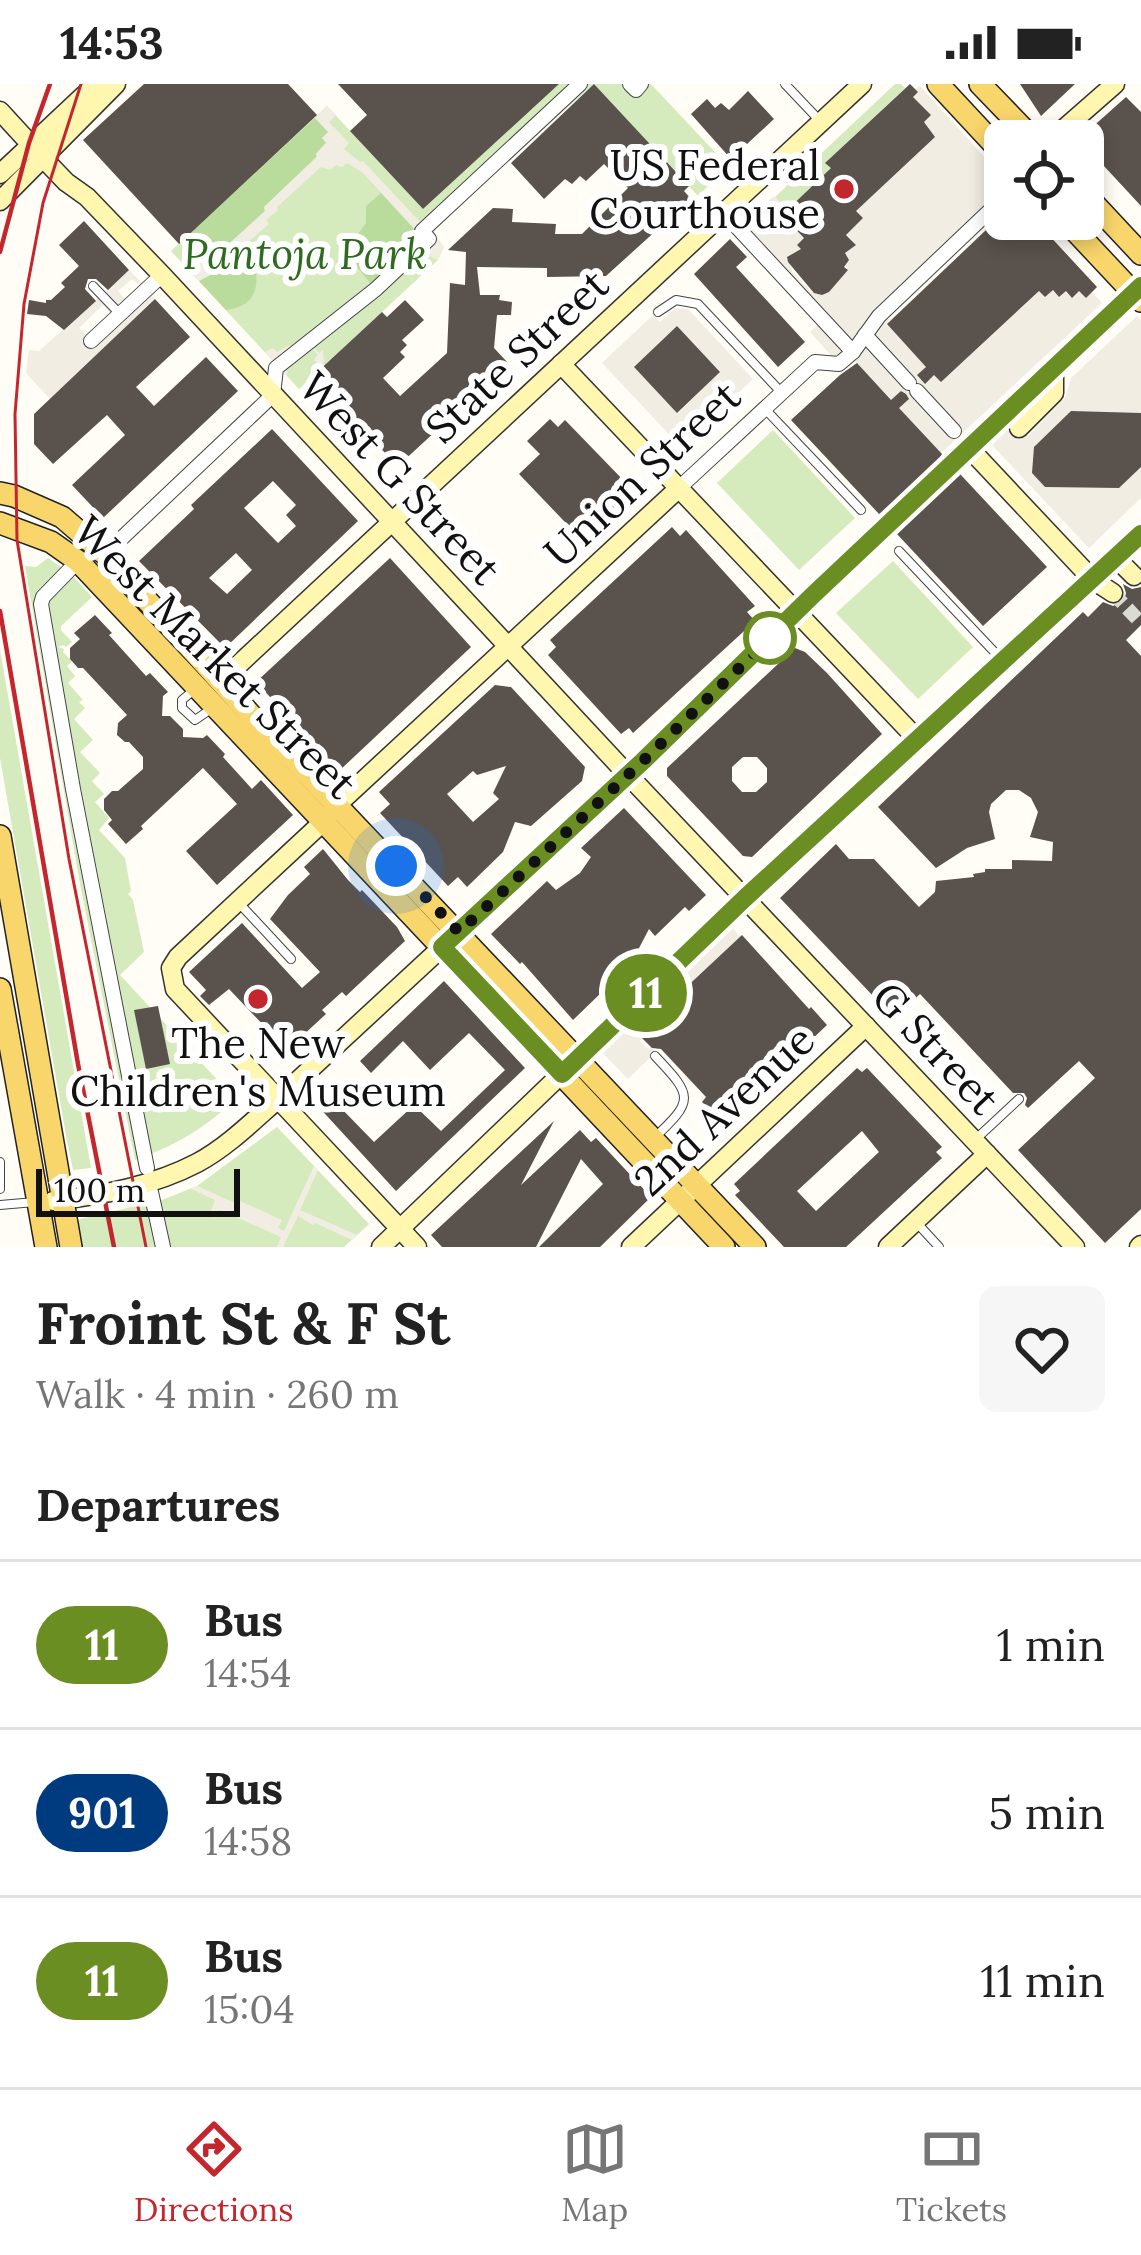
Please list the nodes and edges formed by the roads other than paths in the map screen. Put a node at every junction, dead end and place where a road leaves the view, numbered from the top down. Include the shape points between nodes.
1 (96, 84) edge
2 (116, 84) edge
3 (580, 84) edge
4 (630, 84) edge
5 (641, 84) edge
6 (785, 84) edge
7 (938, 84) edge
8 (980, 84) edge
9 (1115, 84) edge
10 (849, 88) edge
11 (0, 111) edge
12 (1015, 120) edge
13 (1074, 120) edge
14 (821, 122) junction
15 (984, 133) edge
16 (37, 152) junction
17 (0, 174) edge
18 (0, 201) edge
19 (1104, 214) edge
20 (984, 216) edge
21 (736, 226) dead end
22 (1085, 240) edge
23 (1141, 254) edge
24 (162, 275) junction
25 (93, 286) dead end
26 (1138, 293) edge
27 (658, 312) dead end
28 (120, 314) junction
29 (866, 335) junction
30 (91, 341) dead end
31 (853, 352) junction
32 (561, 364) junction
33 (1054, 366) junction
34 (782, 394) junction
35 (273, 395) junction
36 (765, 409) junction
37 (1019, 428) dead end
38 (954, 431) dead end
39 (969, 448) junction
40 (951, 464) tunnel mouth
41 (679, 488) junction
42 (0, 494) edge
43 (861, 510) dead end
44 (392, 521) junction
45 (0, 523) edge
46 (888, 524) tunnel mouth
47 (1141, 534) edge
48 (899, 551) dead end
49 (105, 554) junction
50 (1116, 558) junction
51 (77, 561) junction
52 (1133, 577) tunnel mouth
53 (1093, 580) junction
54 (1113, 593) tunnel mouth
55 (796, 611) junction
56 (508, 646) junction
57 (160, 648) junction
58 (1003, 661) junction
59 (220, 681) junction
60 (196, 688) junction
61 (241, 704) junction
62 (917, 739) junction
63 (628, 776) junction
64 (331, 813) junction
65 (0, 836) edge
66 (745, 898) junction
67 (237, 901) junction
68 (451, 940) junction
69 (291, 959) dead end
70 (0, 991) edge
71 (866, 1026) junction
72 (655, 1056) dead end
73 (570, 1066) junction
74 (278, 1099) junction
75 (1019, 1099) dead end
76 (601, 1115) junction
77 (655, 1130) junction
78 (980, 1147) junction
79 (0, 1162) edge
80 (147, 1168) dead end
81 (0, 1189) edge
82 (151, 1192) dead end
83 (690, 1193) junction
84 (63, 1200) junction
85 (37, 1202) junction
86 (0, 1205) edge
87 (915, 1221) junction
88 (400, 1229) junction
89 (889, 1246) edge
90 (46, 1247) edge
91 (71, 1247) edge
92 (163, 1247) edge
93 (381, 1247) edge
94 (418, 1247) edge
95 (632, 1247) edge
96 (724, 1247) edge
97 (755, 1247) edge
98 (939, 1247) edge
99 (1075, 1247) edge

1 - 16 main road
2 - 16 main road
3 - 35 street via 422,230 429,239 376,290 276,368
4 - 5 street
6 - 14 lane
7 - 15 main road
8 - 12 main road
9 - 13 main road
10 - 14 main road, State Street
11 - 16 main road, West G Street
14 - 32 main road, State Street
16 - 17 main road
16 - 18 main road
16 - 24 main road, West G Street
19 - 23 main road
20 - 29 street
21 - 31 street
22 - 26 main road
24 - 28 street
24 - 35 main road, West G Street
25 - 28 lane
26 - 33 main road
27 - 34 lane via 676,299 698,304
28 - 30 street
29 - 31 street
29 - 38 street
31 - 34 street, Union Street via 839,364 815,362
32 - 41 main road
32 - 44 main road, State Street
33 - 37 main road via 1054,393
33 - 39 main road
34 - 36 street, Union Street
35 - 44 main road, West G Street
35 - 49 street
36 - 41 street, Union Street
36 - 43 lane
39 - 40 main road
39 - 53 main road
41 - 55 main road
41 - 56 main road, Union Street
42 - 49 main road, West Market Street via 62,517
44 - 56 main road, West G Street
44 - 59 main road, State Street
45 - 51 main road, West Market Street
46 - 55 main road
47 - 50 main road
48 - 58 lane
49 - 59 main road, West Market Street
50 - 52 main road
50 - 53 main road
51 - 57 main road, West Market Street
51 - 80 street via 41,604
53 - 54 main road
53 - 58 main road
55 - 62 main road
55 - 63 main road
56 - 63 main road, West G Street
56 - 64 main road, Union Street
57 - 59 main road
57 - 60 main road, West Market Street
58 - 62 main road
59 - 61 main road, West Market Street
60 - 61 main road
60 - 64 main road, West Market Street
61 - 64 main road, West Market Street
62 - 66 main road
63 - 66 main road, West G Street
63 - 68 main road
64 - 67 main road, Union Street
64 - 68 main road, West Market Street
65 - 84 main road
66 - 71 main road, G Street
66 - 73 main road
67 - 69 lane
67 - 74 main road, Union Street via 178,957 171,974 175,989
68 - 73 main road, West Market Street
68 - 74 main road
70 - 85 main road
71 - 78 main road, G Street
71 - 83 main road, 2nd Avenue
72 - 77 lane via 685,1096 681,1111
73 - 76 main road
73 - 77 main road
73 - 88 main road
74 - 84 main road via 196,1164
74 - 88 main road
75 - 78 lane
76 - 77 main road
76 - 83 main road
77 - 83 main road
78 - 87 main road
78 - 99 main road, G Street
79 - 81 lane
82 - 92 street
83 - 95 main road, 2nd Avenue
83 - 96 main road
83 - 97 main road
84 - 85 main road
84 - 91 main road
85 - 86 lane
85 - 90 main road
87 - 89 main road
87 - 98 lane
88 - 93 main road
88 - 94 main road

